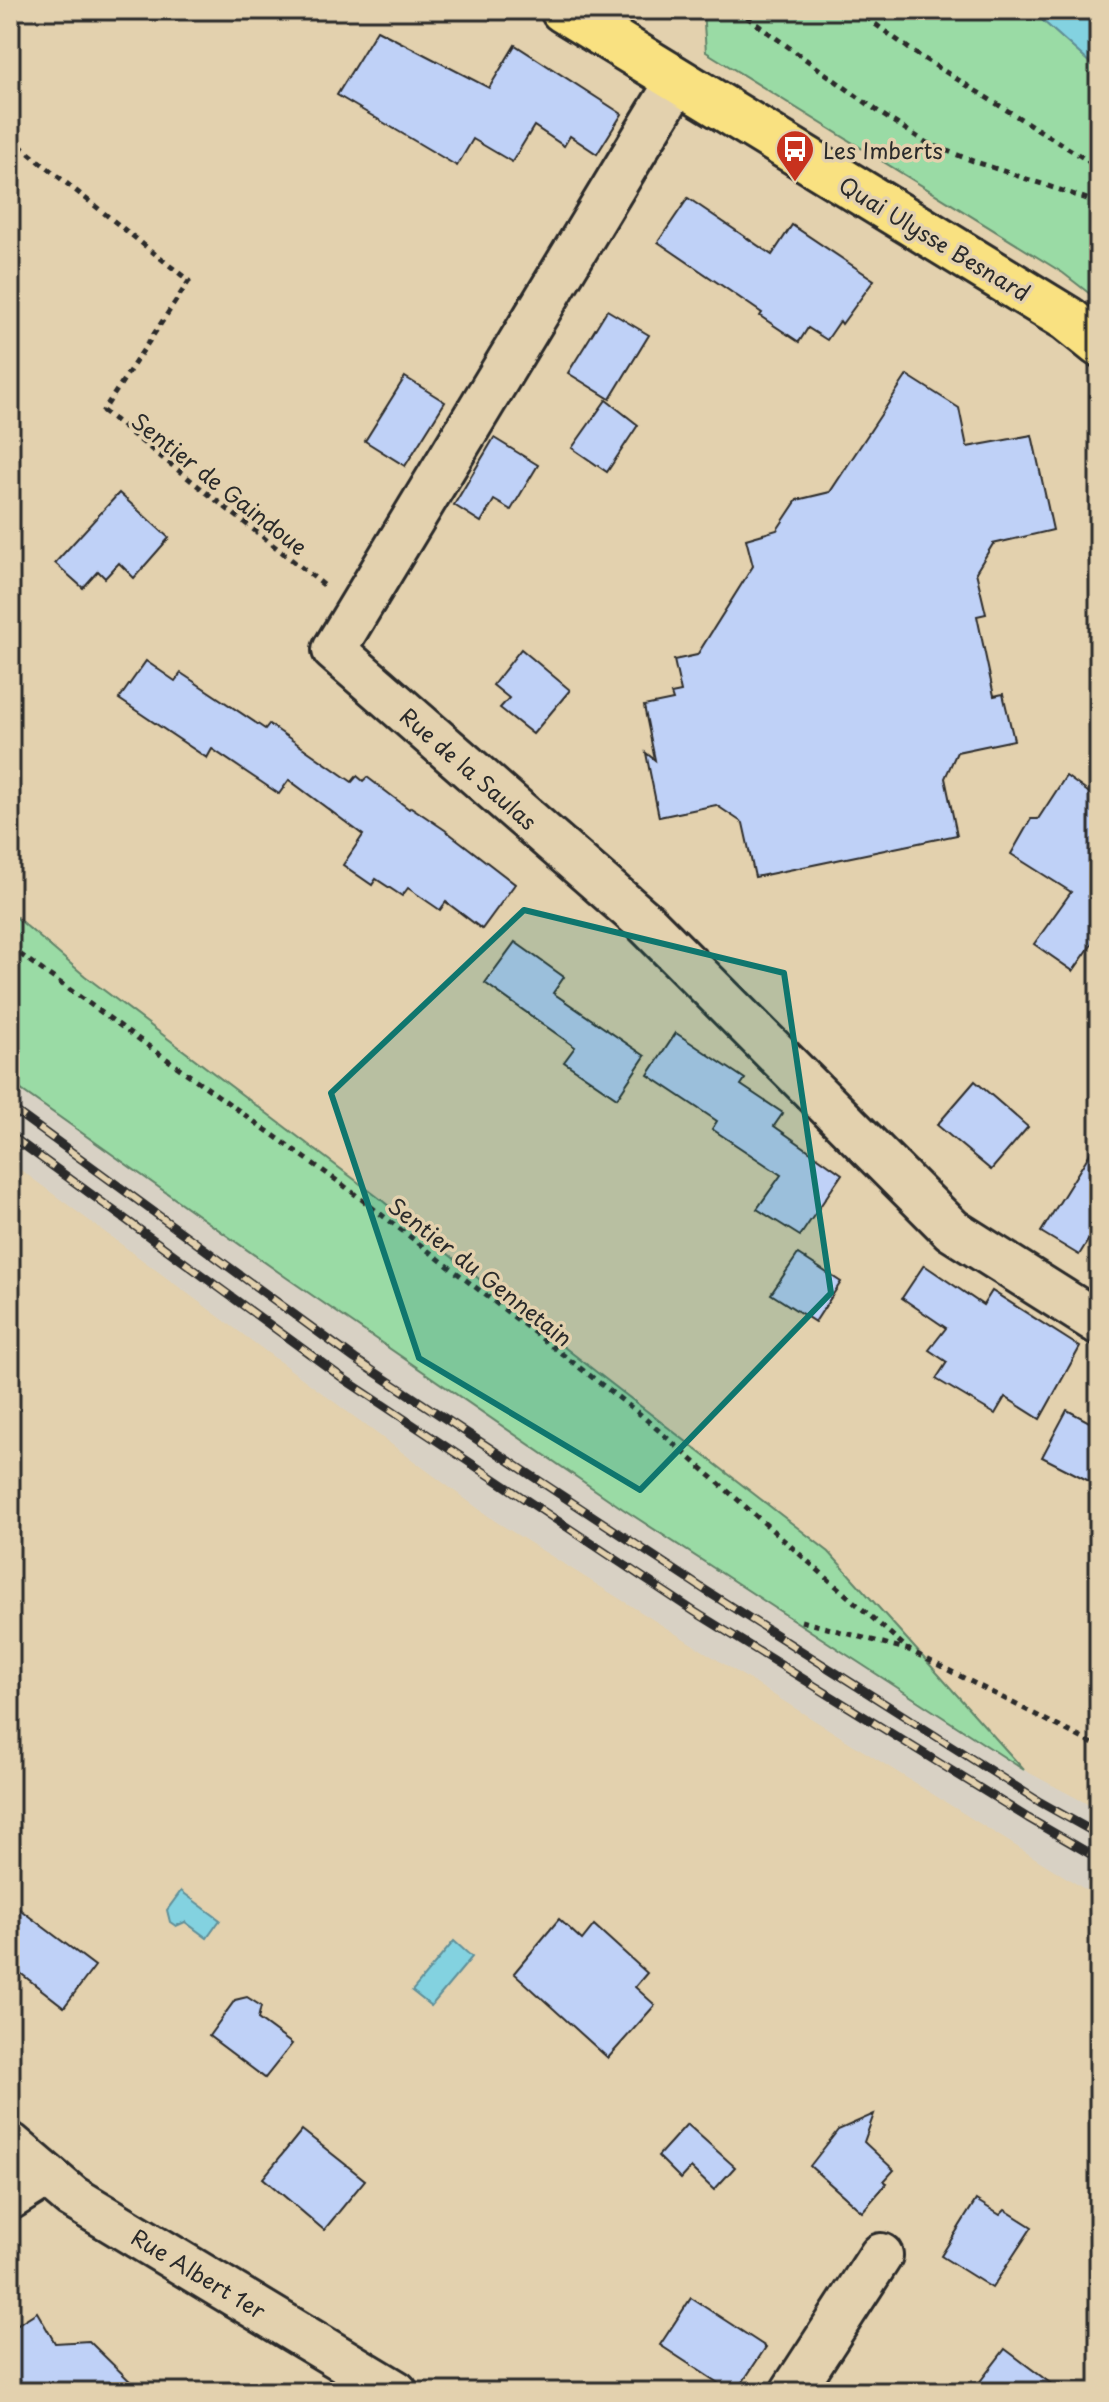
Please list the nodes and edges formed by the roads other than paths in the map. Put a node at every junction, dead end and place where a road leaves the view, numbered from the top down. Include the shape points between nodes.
1 (563, 10) edge
2 (677, 82) junction
3 (1099, 344) edge
4 (1099, 1323) edge
5 (10, 2144) edge
6 (45, 2176) junction
7 (10, 2198) edge
8 (881, 2255) dead end
9 (396, 2392) edge
10 (792, 2392) edge

1 - 2 main road, Quai Ulysse Besnard
2 - 3 main road, Quai Ulysse Besnard via 1068,319
2 - 4 street, Rue de la Saulas via 334,650 645,922 952,1230
5 - 6 street, Rue Albert 1er
6 - 7 street
6 - 9 street, Rue Albert 1er
8 - 10 street

